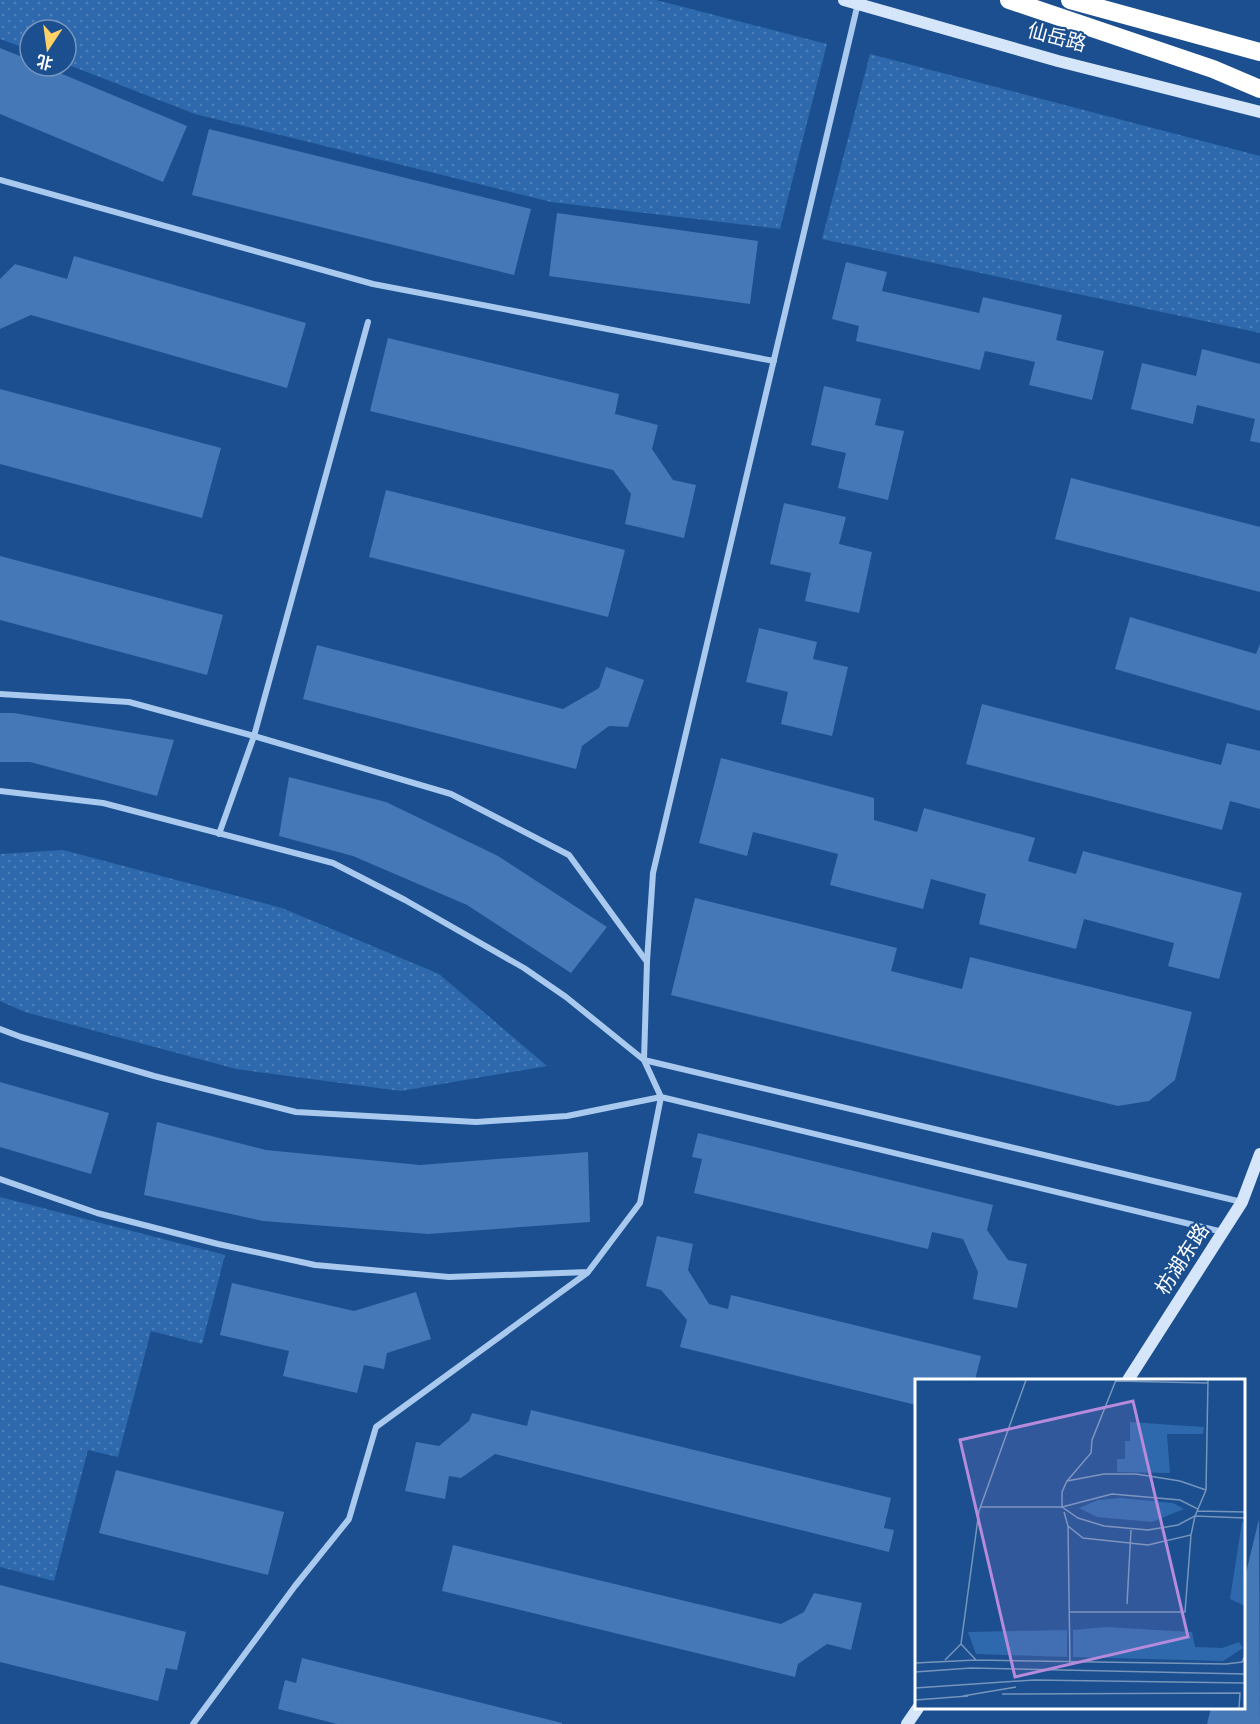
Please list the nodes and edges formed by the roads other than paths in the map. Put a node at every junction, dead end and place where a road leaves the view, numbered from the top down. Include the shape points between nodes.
1 (843, 0) edge
2 (1009, 0) edge
3 (1070, 0) edge
4 (858, 3) junction
5 (1260, 52) edge
6 (1260, 89) edge
7 (1260, 112) edge
8 (0, 180) edge
9 (368, 322) dead end
10 (774, 362) junction
11 (0, 694) edge
12 (254, 736) junction
13 (0, 791) edge
14 (219, 834) junction
15 (647, 962) junction
16 (0, 1029) edge
17 (644, 1060) junction
18 (661, 1097) junction
19 (1260, 1154) edge
20 (0, 1179) edge
21 (1242, 1202) junction
22 (1223, 1232) junction
23 (588, 1272) junction
24 (1129, 1379) edge
25 (917, 1709) edge
26 (193, 1724) edge
27 (907, 1724) edge

1 - 4 main road, 仙岳路
2 - 6 highway via 1213,69
3 - 5 highway, 仙岳路
4 - 7 main road, 仙岳路 via 1058,61
4 - 10 street
8 - 10 street via 373,284
9 - 12 street
10 - 15 street via 653,873
11 - 12 street via 129,702
12 - 14 street
12 - 15 street via 452,794 569,855
13 - 14 street via 103,802
14 - 17 street via 333,863 405,900 524,968
15 - 17 street
16 - 18 street via 154,1076 296,1112 476,1122 567,1116
17 - 18 street
17 - 21 street
18 - 22 street
18 - 23 street via 640,1203
19 - 21 main road, 枋湖东路
20 - 23 street via 97,1213 315,1264 449,1277
21 - 22 main road, 枋湖东路
22 - 24 main road, 枋湖东路
23 - 26 street via 376,1427 349,1519
25 - 27 main road

